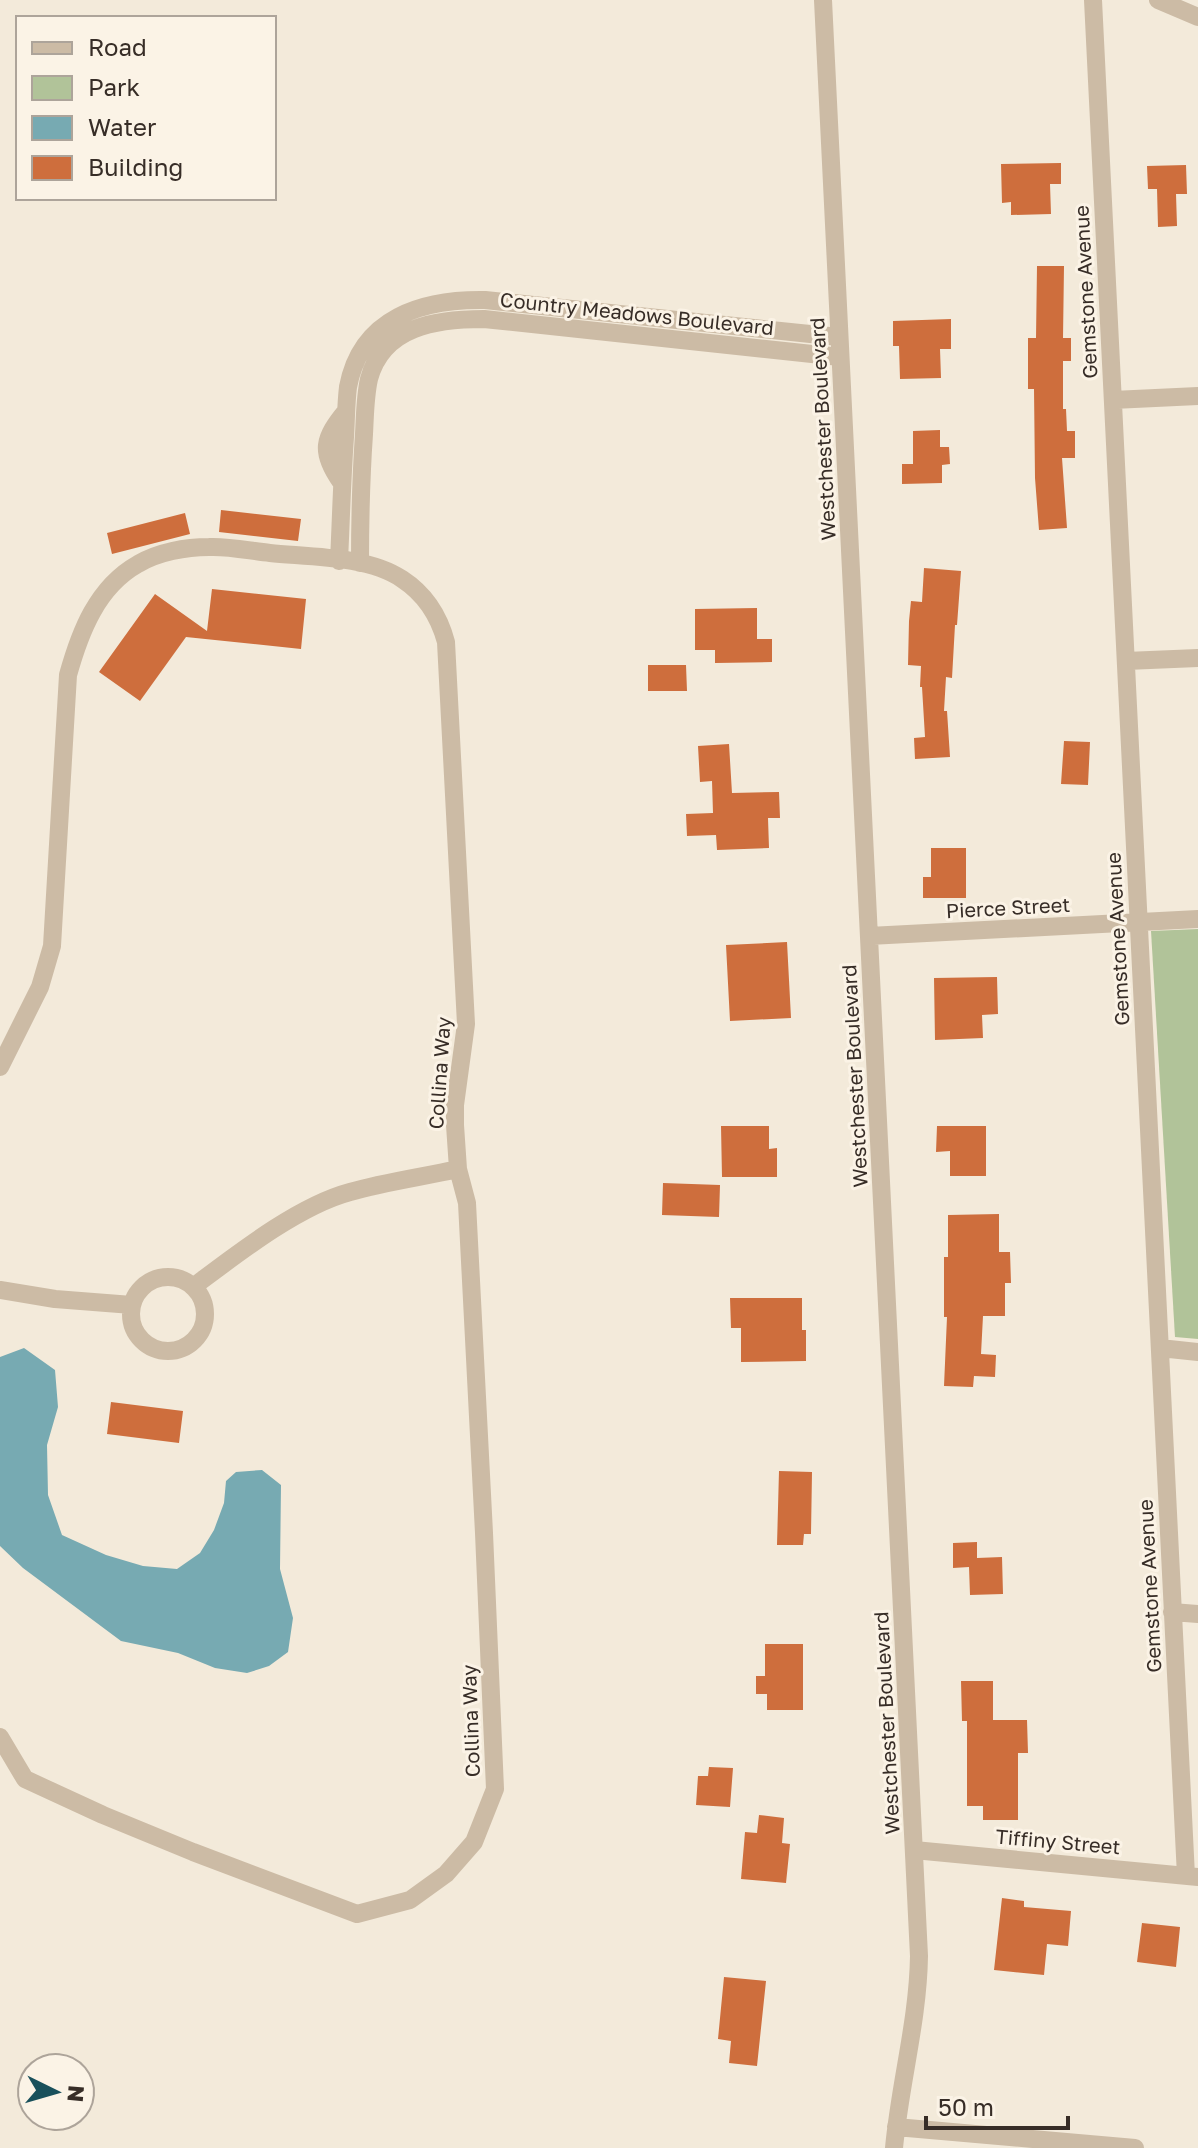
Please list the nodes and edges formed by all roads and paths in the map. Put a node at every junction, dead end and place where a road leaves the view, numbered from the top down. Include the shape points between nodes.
1 (823, 0) edge
2 (1093, 0) edge
3 (1158, 0) edge
4 (1198, 17) edge
5 (478, 300) junction
6 (477, 319) junction
7 (391, 332) junction
8 (839, 337) junction
9 (840, 357) junction
10 (1198, 396) edge
11 (1113, 400) junction
12 (348, 495) junction
13 (339, 561) junction
14 (360, 563) junction
15 (1198, 658) edge
16 (1126, 661) junction
17 (1198, 919) edge
18 (1139, 922) junction
19 (869, 936) junction
20 (0, 1067) edge
21 (458, 1169) junction
22 (193, 1287) junction
23 (0, 1290) edge
24 (132, 1305) junction
25 (1160, 1348) junction
26 (1198, 1352) edge
27 (1172, 1612) junction
28 (1198, 1614) edge
29 (0, 1737) edge
30 (914, 1850) junction
31 (1192, 1876) edge
32 (896, 2127) junction
33 (894, 2148) edge
34 (1135, 2148) edge

1 - 8 street, Westchester Boulevard
2 - 11 street, Gemstone Avenue
3 - 4 street
5 - 6 street, Country Meadows Boulevard
5 - 7 street, Country Meadows Boulevard via 428,305 396,317
5 - 8 street, Country Meadows Boulevard
6 - 7 street, Country Meadows Boulevard
6 - 9 street, Country Meadows Boulevard
7 - 12 street, Country Meadows Boulevard via 369,380
7 - 12 street, Country Meadows Boulevard via 370,339 359,358 346,411 327,443 327,456
8 - 9 street, Westchester Boulevard
9 - 19 street, Westchester Boulevard
10 - 11 street
11 - 16 street, Gemstone Avenue
12 - 13 street, Country Meadows Boulevard
12 - 14 street, Country Meadows Boulevard
13 - 14 street, Collina Way
13 - 20 street, Collina Way via 210,547 183,550 138,564 95,604 68,675 52,946 40,987
14 - 21 street, Collina Way via 402,579 424,599 437,615 446,642 466,1024 455,1105
15 - 16 street
16 - 18 street, Gemstone Avenue
17 - 18 street, Pierce Street
18 - 19 street, Pierce Street
18 - 25 street, Gemstone Avenue
19 - 30 street, Westchester Boulevard
21 - 22 street via 348,1192 310,1208
21 - 29 street, Collina Way via 467,1203 495,1789 474,1842 446,1874 410,1900 357,1914 193,1852 25,1779
22 - 24 street via 164,1277 145,1285
22 - 24 street via 205,1315 198,1335 172,1351 143,1341 132,1323
23 - 24 street
25 - 26 street
25 - 27 street, Gemstone Avenue
27 - 28 street
27 - 31 street, Gemstone Avenue
30 - 31 street, Tiffiny Street
30 - 32 street, Westchester Boulevard via 919,1982
32 - 33 street, Westchester Boulevard
32 - 34 street

